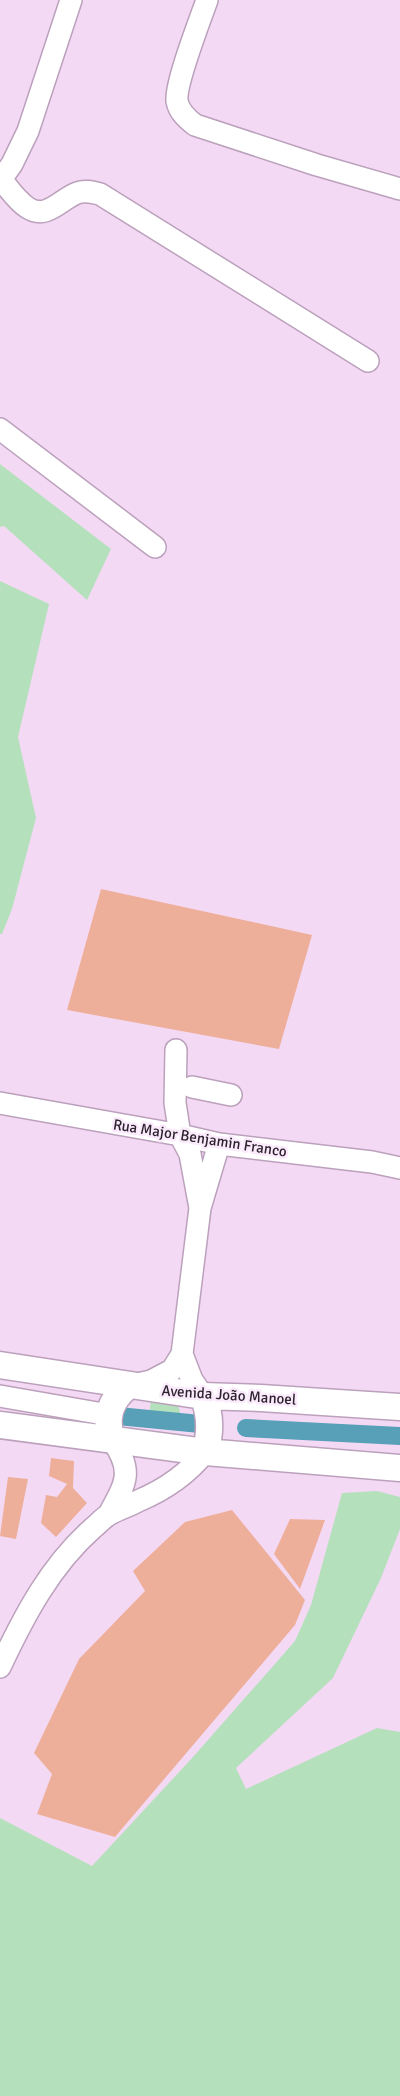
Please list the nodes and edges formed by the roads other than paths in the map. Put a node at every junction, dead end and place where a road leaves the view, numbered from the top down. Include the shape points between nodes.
1 (71, 0) edge
2 (206, 0) edge
3 (1, 180) edge
4 (400, 188) edge
5 (368, 361) dead end
6 (0, 429) edge
7 (155, 547) dead end
8 (176, 1050) dead end
9 (192, 1088) dead end
10 (231, 1095) dead end
11 (0, 1103) edge
12 (180, 1135) junction
13 (220, 1144) junction
14 (400, 1153) edge
15 (372, 1162) junction
16 (400, 1168) edge
17 (200, 1208) junction
18 (182, 1354) junction
19 (0, 1365) edge
20 (128, 1386) junction
21 (0, 1396) edge
22 (203, 1396) junction
23 (400, 1407) edge
24 (0, 1425) edge
25 (110, 1427) junction
26 (204, 1452) junction
27 (400, 1468) edge
28 (109, 1514) junction
29 (0, 1667) edge

1 - 3 street via 28,131
2 - 4 street via 179,84 177,101 184,116 195,125
3 - 5 street via 29,209 39,212 49,210 77,193 100,194
6 - 7 street
8 - 12 street via 175,1096
9 - 10 street
11 - 12 street, Rua Major Benjamin Franco
12 - 13 street, Rua Major Benjamin Franco
12 - 17 street via 190,1154
13 - 15 street, Rua Major Benjamin Franco
13 - 17 street
14 - 15 street
15 - 16 street, Rua Major Benjamin Franco
17 - 18 street
18 - 20 street via 172,1370 162,1376
18 - 22 street via 192,1380
19 - 20 main road, Avenida João Manoel
20 - 22 main road, Avenida João Manoel
20 - 25 main road via 114,1399
21 - 25 street
22 - 23 main road, Avenida João Manoel
22 - 26 main road via 209,1420
24 - 25 main road
25 - 26 main road
25 - 28 street via 126,1471 122,1491
26 - 27 main road
26 - 28 street via 193,1468 177,1479
28 - 29 street via 60,1562 23,1620

